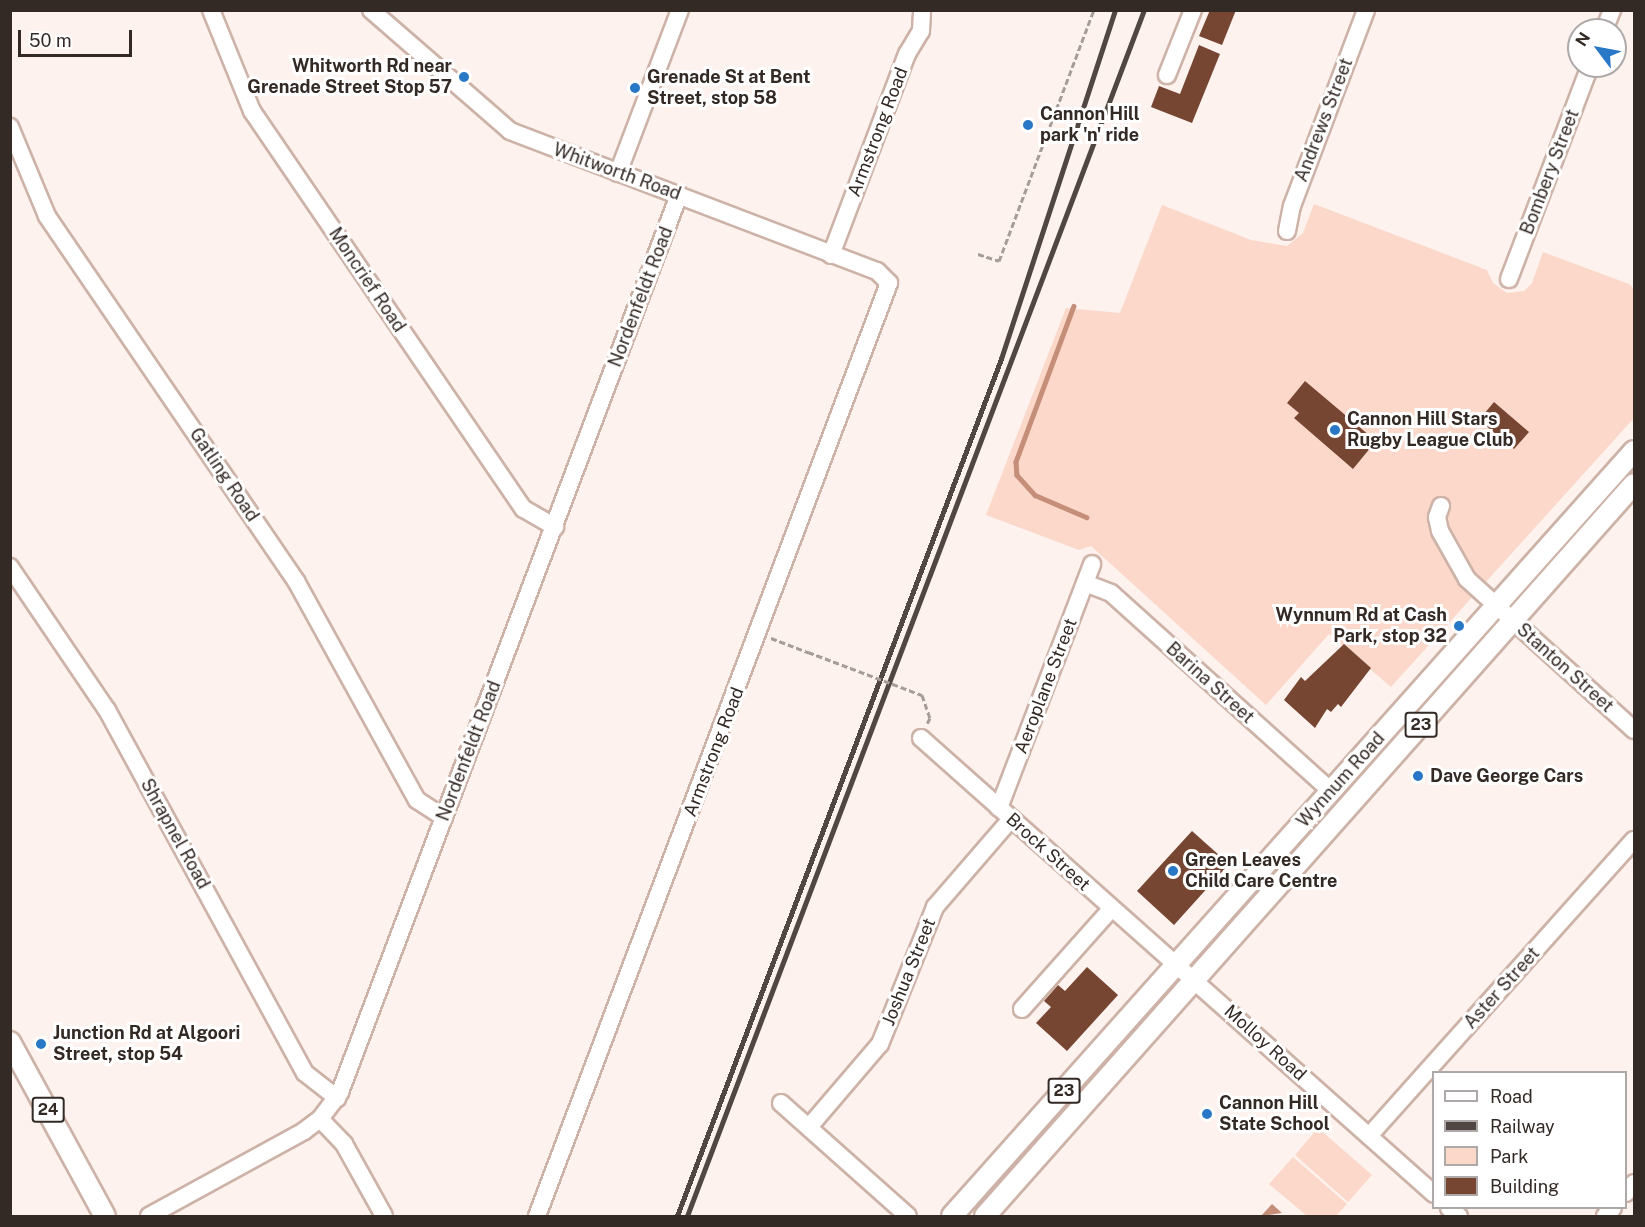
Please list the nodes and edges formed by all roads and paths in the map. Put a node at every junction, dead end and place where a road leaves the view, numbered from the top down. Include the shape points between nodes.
1 (211, 10) edge
2 (371, 10) edge
3 (680, 10) edge
4 (922, 10) edge
5 (1094, 10) edge
6 (1193, 10) edge
7 (1366, 10) edge
8 (1167, 75) dead end
9 (1585, 78) edge
10 (10, 127) edge
11 (618, 172) junction
12 (679, 195) junction
13 (1287, 231) dead end
14 (978, 254) dead end
15 (831, 255) junction
16 (1509, 279) dead end
17 (889, 286) joint
18 (1635, 451) edge
19 (1635, 484) edge
20 (1441, 506) dead end
21 (555, 527) junction
22 (1092, 564) dead end
23 (10, 567) edge
24 (1085, 583) junction
25 (1496, 607) junction
26 (1513, 622) junction
27 (759, 633) junction
28 (1635, 730) edge
29 (921, 738) joint
30 (1331, 791) junction
31 (1005, 814) junction
32 (443, 817) junction
33 (1635, 840) edge
34 (1111, 909) junction
35 (1175, 965) junction
36 (1195, 981) junction
37 (1022, 1009) dead end
38 (10, 1042) edge
39 (337, 1098) junction
40 (781, 1103) dead end
41 (320, 1119) junction
42 (809, 1127) junction
43 (1369, 1136) junction
44 (1432, 1192) edge
45 (102, 1215) edge
46 (149, 1216) edge
47 (384, 1216) edge
48 (537, 1216) edge
49 (908, 1216) edge
50 (952, 1216) edge
51 (985, 1216) edge

1 - 21 street, Moncrief Road via 252,111 524,509
2 - 11 street, Whitworth Road via 510,131
3 - 11 street
4 - 15 street, Armstrong Road via 921,31 907,54
5 - 14 path via 999,261
6 - 8 street
7 - 13 street, Andrews Street via 1292,206
9 - 16 street, Bombery Street
10 - 32 street, Gatling Road via 46,216 296,581 412,791 426,808
11 - 12 street, Whitworth Road
12 - 15 street, Whitworth Road
12 - 21 street, Nordenfeldt Road
15 - 17 street, Whitworth Road via 881,273
17 - 27 street, Armstrong Road
18 - 25 main road, Wynnum Road / 23
19 - 26 main road, Wynnum Road / 23
20 - 25 street, Stanton Street via 1437,517 1440,531 1467,579
21 - 32 street, Nordenfeldt Road
22 - 24 street, Aeroplane Street
23 - 39 street, Shrapnel Road via 111,717 305,1073
24 - 30 street, Barina Street via 1111,593
24 - 31 street, Aeroplane Street
25 - 26 street, Stanton Street
25 - 30 main road, Wynnum Road / 23
26 - 28 street, Stanton Street
26 - 36 main road, Wynnum Road / 23
27 - 29 path, bridge via 922,695 930,718
27 - 48 street, Armstrong Road
29 - 31 street, Brock Street
30 - 35 main road, Wynnum Road / 23
31 - 34 street, Brock Street
31 - 42 street, Joshua Street via 935,907 880,1044
32 - 39 street, Nordenfeldt Road
33 - 43 street, Aster Street
34 - 35 street, Brock Street
34 - 37 street
35 - 36 street, Molloy Road
35 - 50 main road, Wynnum Road / 23
36 - 43 street, Molloy Road
36 - 51 main road, Wynnum Road / 23
38 - 45 main road, 24
39 - 41 street, Nordenfeldt Road
40 - 42 street
41 - 46 street, Nordenfeldt Road
41 - 47 street via 344,1144
42 - 49 street
43 - 44 street, Molloy Road

